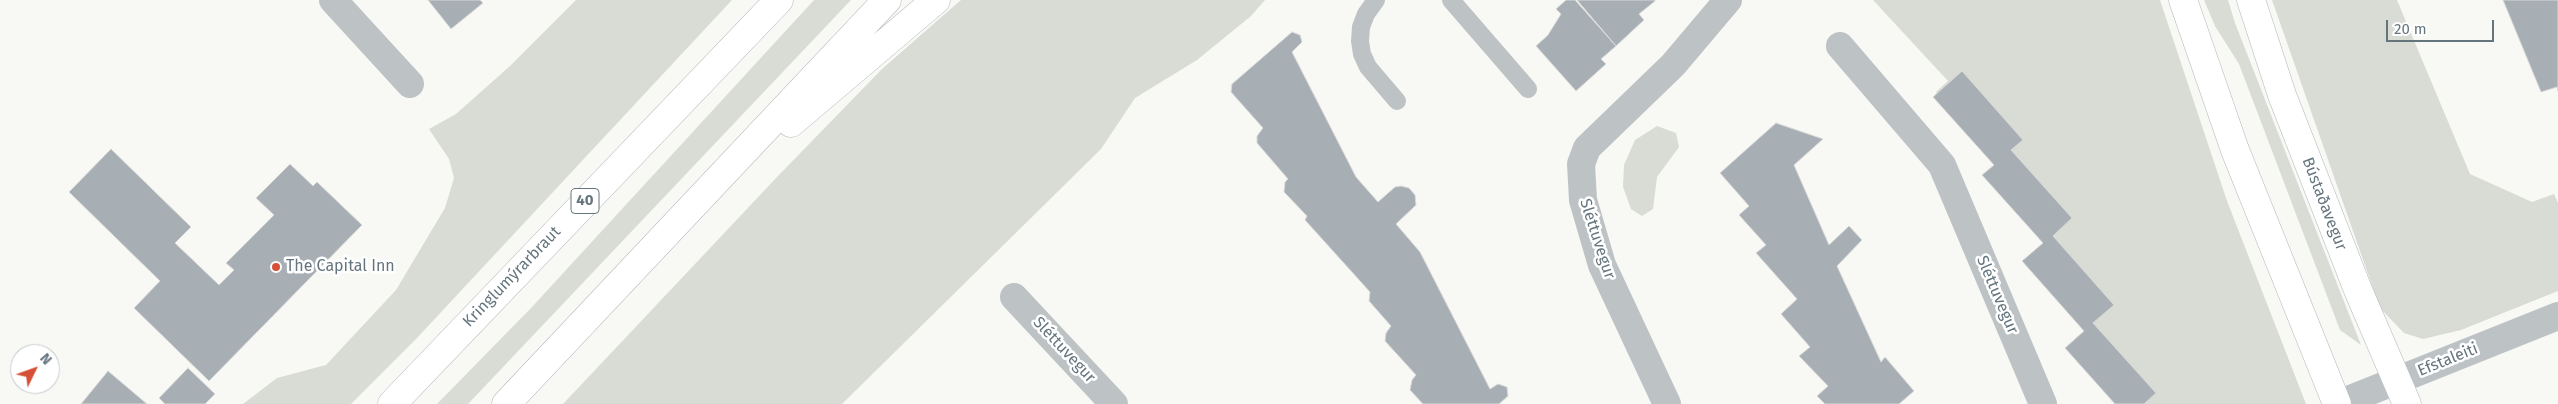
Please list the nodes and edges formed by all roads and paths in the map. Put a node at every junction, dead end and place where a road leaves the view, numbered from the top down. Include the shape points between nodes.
1 (333, 0) edge
2 (886, 0) edge
3 (936, 0) edge
4 (1376, 0) edge
5 (1451, 0) edge
6 (1728, 0) edge
7 (2183, 0) edge
8 (2251, 0) edge
9 (777, 1) edge
10 (1840, 46) dead end
11 (410, 84) dead end
12 (1528, 89) dead end
13 (1397, 101) dead end
14 (686, 214) junction
15 (1014, 297) dead end
16 (2558, 316) edge
17 (2402, 392) edge
18 (392, 404) edge
19 (506, 404) edge
20 (1114, 404) edge
21 (1667, 404) edge
22 (2043, 404) edge
23 (2337, 404) edge

1 - 11 street
2 - 14 main road
3 - 14 main road
4 - 13 lane via 1361,27 1362,54 1368,67
5 - 12 lane
6 - 21 street, Sléttuvegur via 1673,65 1587,148 1581,164 1583,200 1602,265
7 - 23 main road via 2235,150
8 - 17 main road, Bústaðavegur via 2286,104 2358,290
9 - 18 main road, Kringlumýrarbraut / 40
10 - 22 street, Sléttuvegur via 1942,165
14 - 19 main road
15 - 20 street, Sléttuvegur
16 - 17 street, Efstaleiti
17 - 23 street, Efstaleiti

